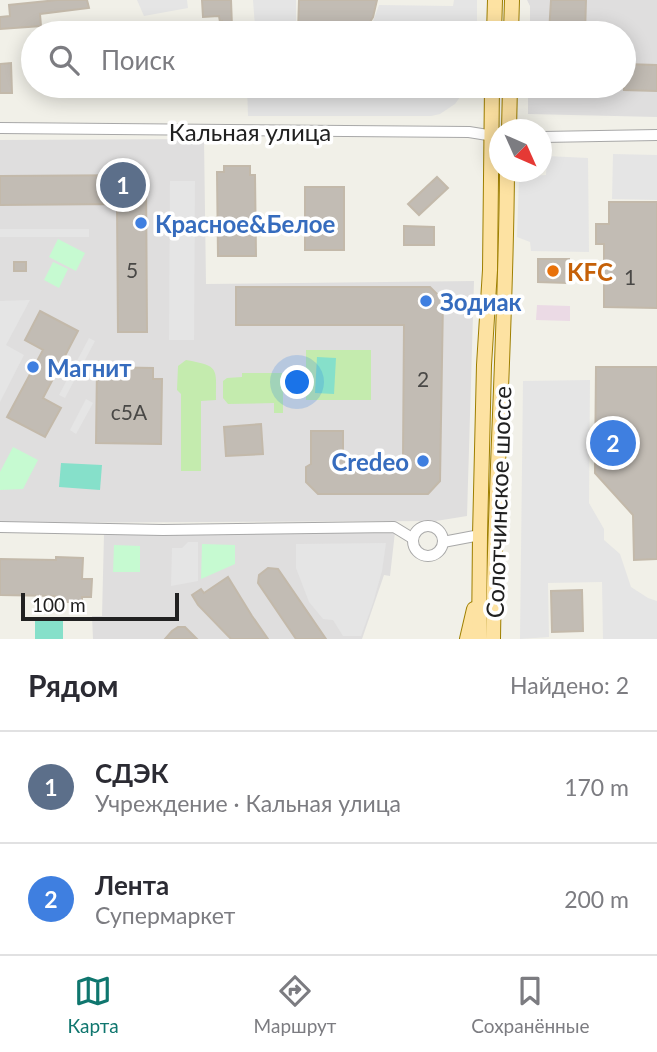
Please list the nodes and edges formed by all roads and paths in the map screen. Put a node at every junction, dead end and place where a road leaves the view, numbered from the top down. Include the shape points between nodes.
1 (495, 0) edge
2 (512, 0) edge
3 (494, 21) edge
4 (511, 21) edge
5 (493, 98) edge
6 (510, 98) edge
7 (494, 119) edge
8 (509, 119) edge
9 (0, 128) edge
10 (489, 135) edge
11 (657, 135) edge
12 (552, 137) edge
13 (493, 182) edge
14 (507, 182) edge
15 (484, 365) junction
16 (503, 365) junction
17 (0, 527) edge
18 (480, 535) junction
19 (412, 538) junction
20 (443, 542) junction
21 (487, 583) junction
22 (467, 639) edge
23 (479, 639) edge
24 (493, 639) edge
25 (503, 639) edge

1 - 3 main road
2 - 4 main road
5 - 7 main road, Солотчинское шоссе
6 - 8 main road
9 - 10 street, Кальная улица
11 - 12 street
13 - 15 main road, Солотчинское шоссе
14 - 16 main road, Солотчинское шоссе
15 - 16 street, Солотчинское шоссе
15 - 18 main road, Солотчинское шоссе
16 - 21 main road, Солотчинское шоссе
17 - 19 street via 394,527
18 - 20 street
18 - 21 main road, Солотчинское шоссе
19 - 20 street via 422,526 432,526 441,532
19 - 20 street via 417,552 425,556 435,554
21 - 22 main road
21 - 23 main road, Солотчинское шоссе
21 - 24 main road, Солотчинское шоссе
21 - 25 main road

